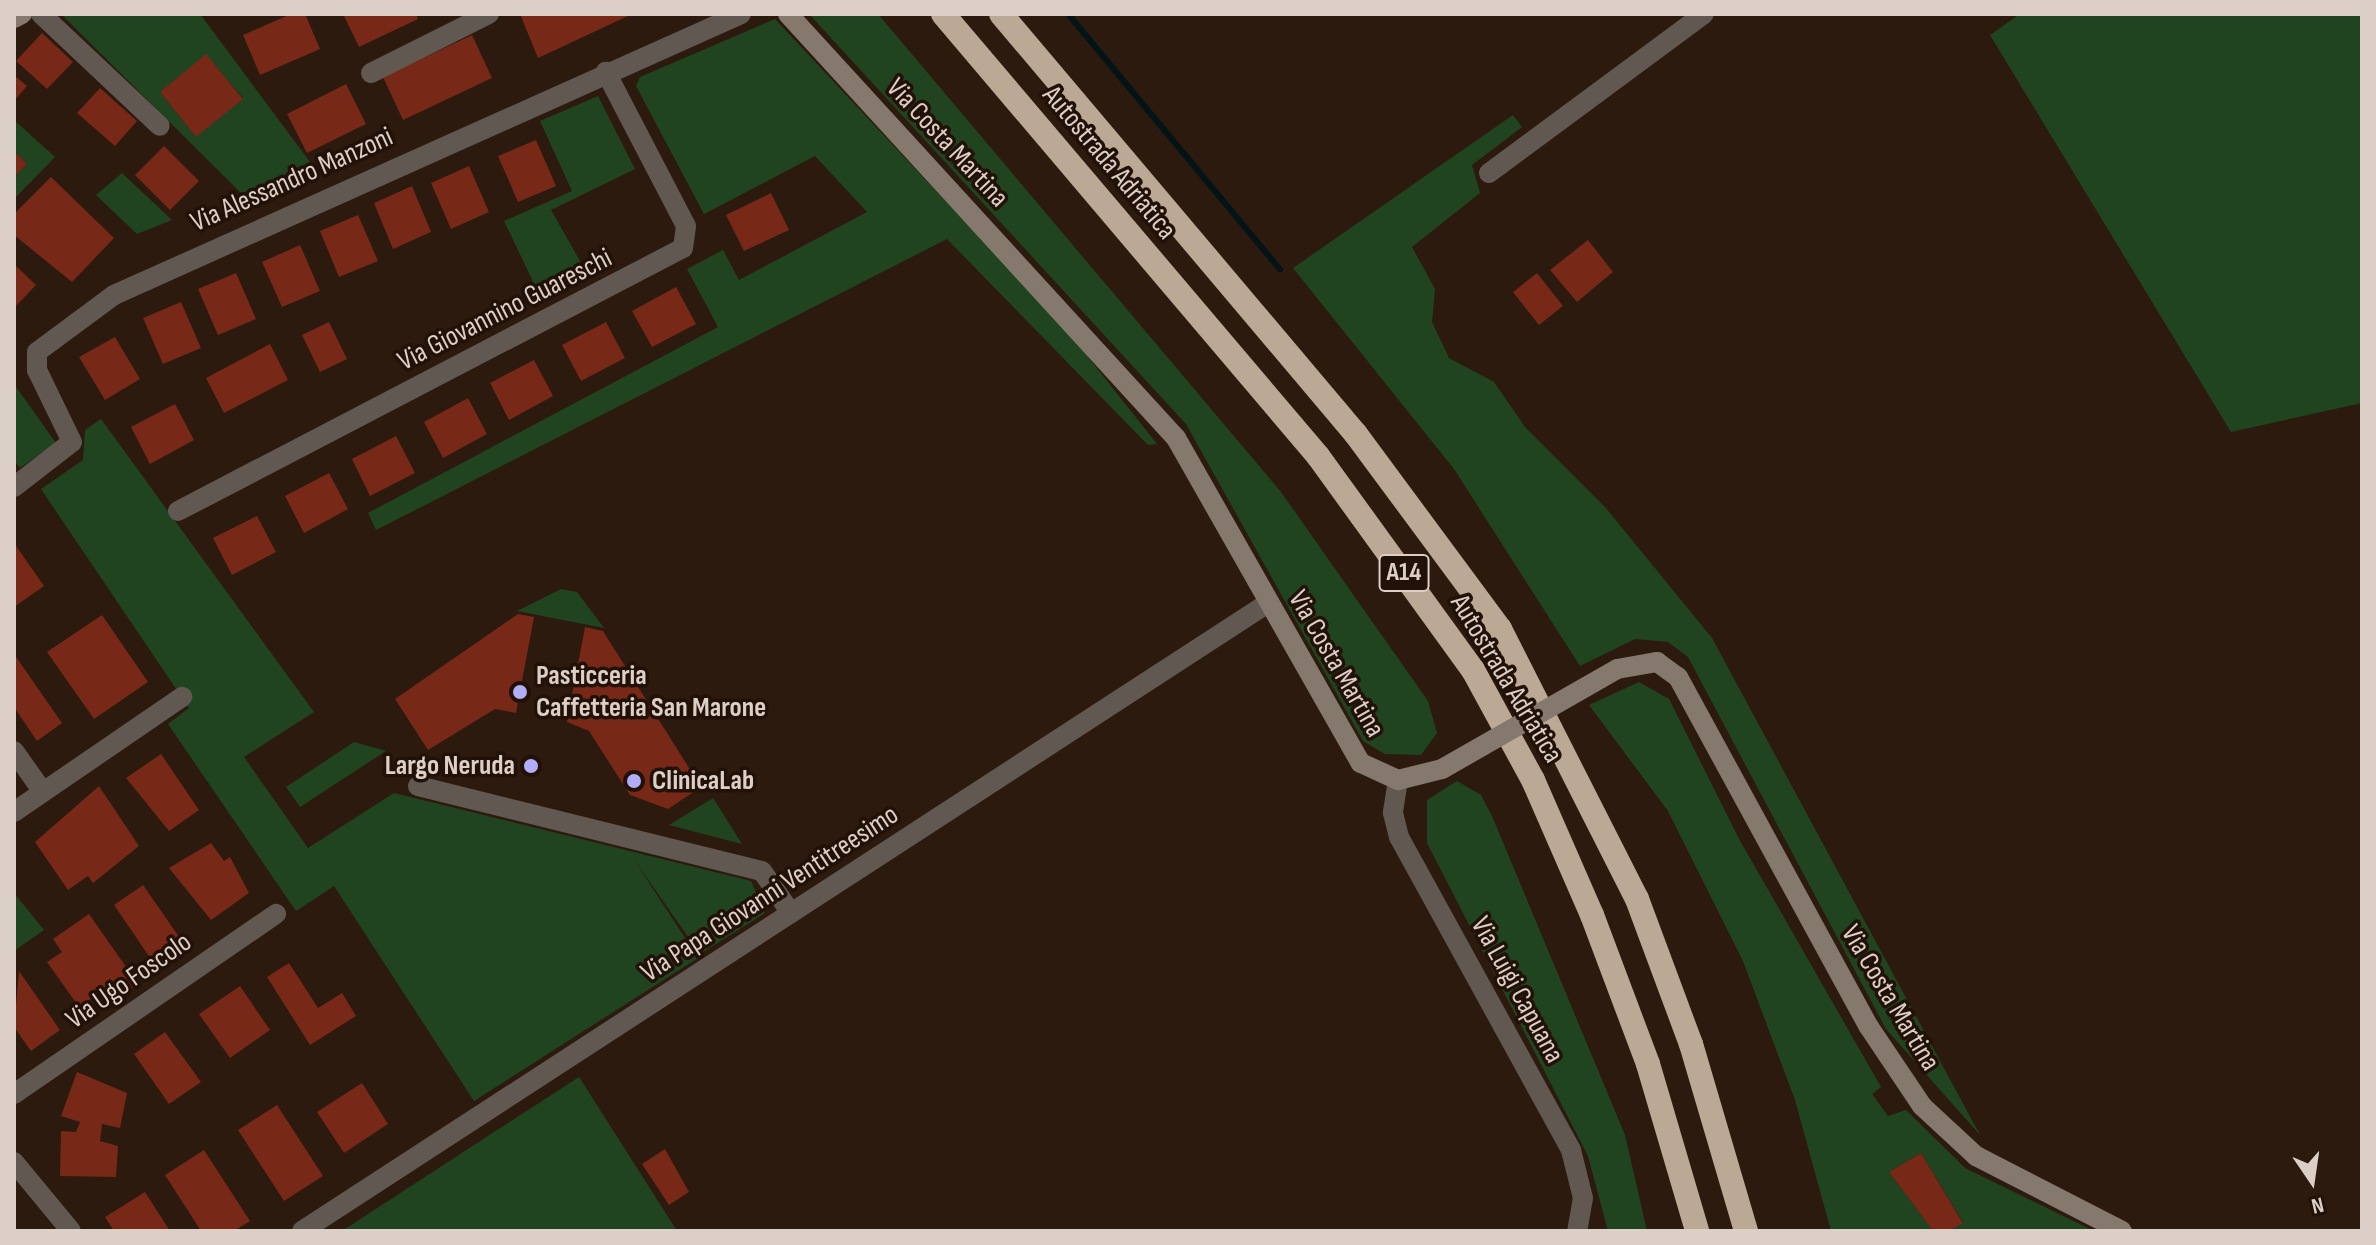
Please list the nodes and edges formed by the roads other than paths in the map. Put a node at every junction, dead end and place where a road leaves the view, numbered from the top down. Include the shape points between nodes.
1 (22, 14) edge
2 (41, 14) edge
3 (489, 14) edge
4 (741, 14) edge
5 (788, 14) edge
6 (943, 14) edge
7 (1001, 14) edge
8 (1704, 14) edge
9 (14, 18) edge
10 (606, 72) junction
11 (371, 73) dead end
12 (160, 126) dead end
13 (1489, 173) dead end
14 (14, 487) edge
15 (178, 511) dead end
16 (1268, 603) junction
17 (182, 697) dead end
18 (14, 751) edge
19 (1398, 780) junction
20 (418, 786) dead end
21 (43, 792) junction
22 (14, 812) edge
23 (791, 913) junction
24 (276, 914) dead end
25 (14, 1094) edge
26 (14, 1162) edge
27 (71, 1231) edge
28 (302, 1231) edge
29 (1577, 1231) edge
30 (1697, 1231) edge
31 (1746, 1231) edge
32 (2122, 1231) edge

1 - 9 main road
2 - 12 street
3 - 11 street
4 - 10 street, Via Alessandro Manzoni
5 - 16 main road, Via Costa Martina via 1176,438
6 - 30 highway, Autostrada Adriatica / A14 via 1318,456 1473,670 1533,780 1592,915 1648,1064
7 - 31 highway, Autostrada Adriatica / A14 via 1355,433 1500,629 1637,899 1691,1044
8 - 13 street
10 - 14 street, Via Alessandro Manzoni via 114,295 37,352 37,370 72,442
10 - 15 street, Via Giovannino Guareschi via 686,226 683,248
16 - 19 main road, Via Costa Martina via 1354,755 1371,772
16 - 23 street, Via Papa Giovanni Ventitreesimo
17 - 21 street
18 - 21 street
19 - 29 street, Via Luigi Capuana via 1393,813 1399,837 1571,1150 1583,1198
19 - 32 main road, Via Costa Martina, bridge via 1442,769 1617,669 1657,662 1678,677 1869,1027 1922,1106 1976,1156
20 - 23 street via 762,871
21 - 22 street
23 - 28 street, Via Papa Giovanni Ventitreesimo
24 - 25 street, Via Ugo Foscolo
26 - 27 street

